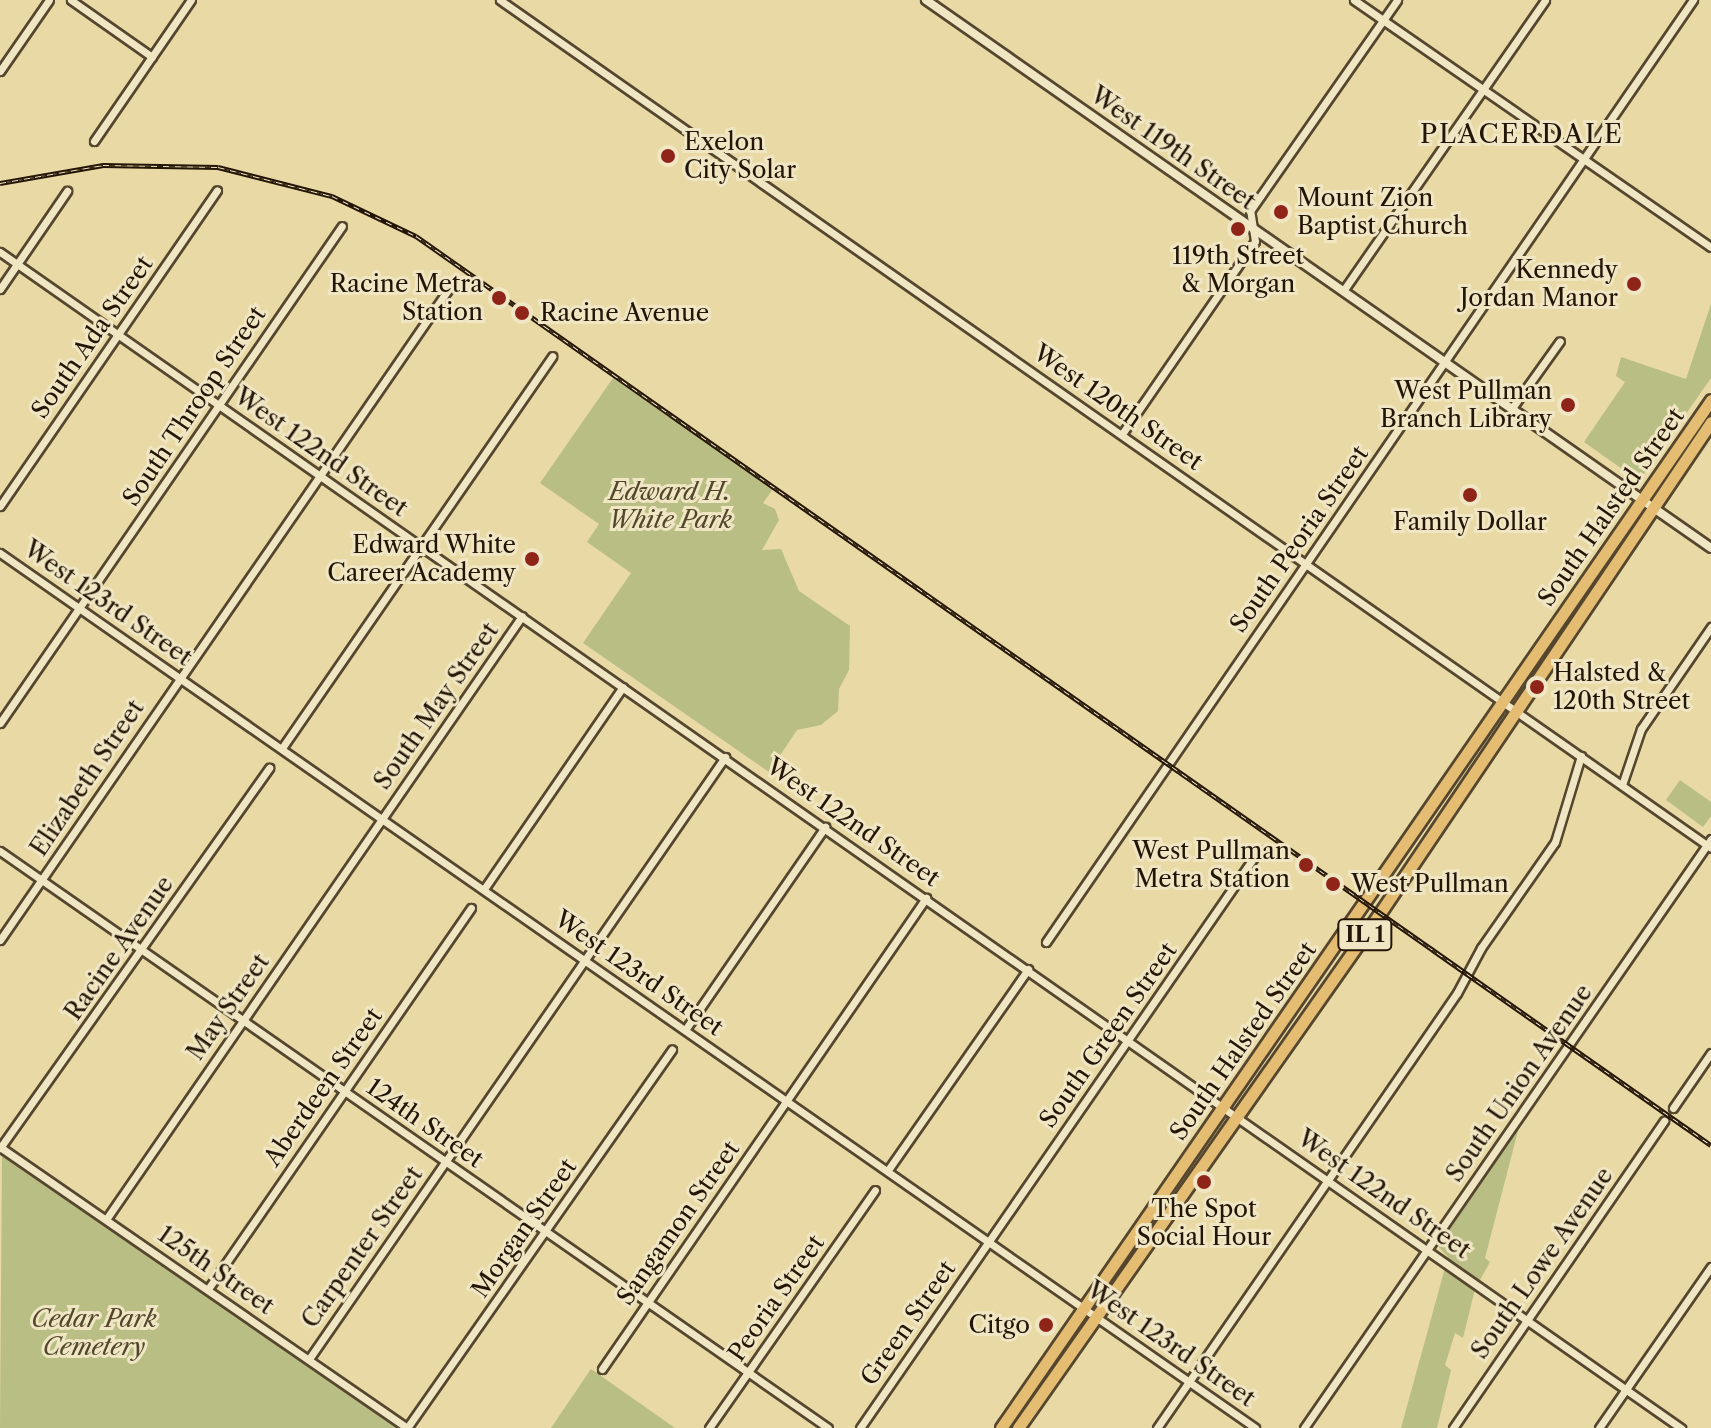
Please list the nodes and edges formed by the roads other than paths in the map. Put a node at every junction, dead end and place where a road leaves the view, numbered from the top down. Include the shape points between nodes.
1 (49, 0) edge
2 (71, 0) edge
3 (191, 0) edge
4 (500, 0) edge
5 (926, 0) edge
6 (1354, 0) edge
7 (1397, 0) edge
8 (1545, 0) edge
9 (1693, 0) edge
10 (1383, 20) junction
11 (152, 57) junction
12 (0, 71) edge
13 (1483, 89) junction
14 (94, 141) dead end
15 (1584, 159) junction
16 (217, 190) dead end
17 (67, 191) dead end
18 (342, 226) dead end
19 (1252, 228) junction
20 (1711, 247) edge
21 (0, 252) edge
22 (17, 264) junction
23 (450, 287) dead end
24 (0, 289) edge
25 (1343, 291) junction
26 (118, 334) junction
27 (1560, 341) dead end
28 (552, 356) dead end
29 (1446, 363) junction
30 (1711, 400) edge
31 (219, 405) junction
32 (1512, 408) junction
33 (1711, 422) edge
34 (1122, 434) junction
35 (320, 475) junction
36 (1648, 503) junction
37 (0, 506) edge
38 (421, 546) junction
39 (1711, 548) edge
40 (0, 553) edge
41 (1307, 563) junction
42 (80, 608) junction
43 (522, 616) junction
44 (1711, 627) edge
45 (180, 678) junction
46 (623, 687) junction
47 (1508, 705) junction
48 (0, 723) edge
49 (282, 748) junction
50 (1581, 756) junction
51 (725, 757) junction
52 (269, 768) dead end
53 (1622, 785) junction
54 (382, 819) junction
55 (825, 827) junction
56 (1710, 844) edge
57 (1259, 850) dead end
58 (0, 851) edge
59 (41, 880) junction
60 (484, 889) junction
61 (926, 898) junction
62 (471, 908) dead end
63 (0, 940) edge
64 (1046, 942) dead end
65 (142, 950) junction
66 (584, 960) junction
67 (1028, 969) junction
68 (243, 1021) junction
69 (685, 1030) junction
70 (1129, 1039) junction
71 (672, 1049) dead end
72 (1711, 1053) edge
73 (344, 1091) junction
74 (787, 1100) junction
75 (1225, 1106) junction
76 (1673, 1108) dead end
77 (1239, 1116) junction
78 (1664, 1121) dead end
79 (0, 1148) edge
80 (445, 1162) junction
81 (888, 1170) junction
82 (1329, 1179) junction
83 (875, 1190) dead end
84 (107, 1218) junction
85 (546, 1232) junction
86 (989, 1241) junction
87 (1428, 1250) junction
88 (1711, 1267) edge
89 (208, 1289) junction
90 (648, 1303) junction
91 (1084, 1308) junction
92 (1096, 1316) junction
93 (1527, 1319) junction
94 (309, 1359) junction
95 (602, 1369) dead end
96 (748, 1372) junction
97 (1189, 1382) junction
98 (1626, 1389) junction
99 (407, 1428) edge
100 (709, 1428) edge
101 (828, 1428) edge
102 (860, 1428) edge
103 (1001, 1428) edge
104 (1018, 1428) edge
105 (1157, 1428) edge
106 (1255, 1428) edge
107 (1304, 1428) edge
108 (1453, 1428) edge
109 (1599, 1428) edge
110 (1681, 1428) edge

1 - 12 street
2 - 11 street
3 - 11 street
4 - 34 street, West 120th Street
5 - 19 street, West 119th Street
6 - 10 street
7 - 10 street
8 - 13 street
9 - 15 street, South Peoria Street
10 - 13 street
10 - 19 street via 1250,211
11 - 14 street
13 - 15 street
13 - 25 street
15 - 20 street
15 - 29 street, South Peoria Street
16 - 26 street, South Ada Street
17 - 22 street
18 - 31 street, South Throop Street
19 - 25 street, West 119th Street
19 - 34 street via 1255,241
21 - 22 street, West 122nd Street
22 - 24 street
22 - 26 street, West 122nd Street
23 - 35 street, Elizabeth Street
25 - 29 street, West 119th Street
26 - 31 street, West 122nd Street
26 - 37 street, South Ada Street
27 - 32 street
28 - 38 street
29 - 32 street, West 119th Street
29 - 41 street, South Peoria Street
30 - 36 main road, South Halsted Street / IL 1
31 - 35 street, West 122nd Street
31 - 42 street, South Throop Street
32 - 36 street, West 119th Street
33 - 36 main road, South Halsted Street / IL 1
34 - 41 street, West 120th Street
35 - 38 street, West 122nd Street
35 - 45 street, Elizabeth Street
36 - 39 street, West 119th Street
36 - 47 main road, South Halsted Street / IL 1
38 - 43 street, West 122nd Street
38 - 49 street
40 - 42 street, West 123rd Street
41 - 47 street, West 120th Street
41 - 64 street, South Peoria Street
42 - 45 street, West 123rd Street
42 - 48 street, South Throop Street
43 - 46 street, West 122nd Street
43 - 54 street, South May Street
44 - 53 street via 1641,729
45 - 49 street, West 123rd Street
45 - 59 street, Elizabeth Street
46 - 51 street, West 122nd Street
46 - 60 street
47 - 50 street, West 120th Street
47 - 75 main road, South Halsted Street / IL 1
47 - 77 main road, South Halsted Street / IL 1 via 1489,753
49 - 54 street, West 123rd Street
50 - 53 street, West 120th Street
50 - 82 street via 1555,842
51 - 55 street, West 122nd Street
51 - 66 street, Carpenter Street
52 - 65 street, Racine Avenue
53 - 56 street, West 120th Street
54 - 60 street, West 123rd Street
54 - 68 street, May Street
55 - 61 street, West 122nd Street
55 - 69 street
56 - 87 street, South Union Avenue
57 - 70 street, South Green Street
58 - 59 street, 124th Street
59 - 63 street, Elizabeth Street
59 - 65 street, 124th Street
60 - 66 street, West 123rd Street
61 - 67 street, West 122nd Street
61 - 74 street, Sangamon Street
62 - 73 street, Aberdeen Street
65 - 68 street, 124th Street
65 - 79 street, Racine Avenue
66 - 69 street, West 123rd Street
66 - 80 street, Carpenter Street
67 - 70 street, West 122nd Street
67 - 81 street
68 - 73 street, 124th Street
68 - 84 street, May Street
69 - 74 street, West 123rd Street
70 - 75 street, West 122nd Street
70 - 86 street, South Green Street
71 - 85 street, Morgan Street
72 - 76 street
73 - 80 street, 124th Street
73 - 89 street, Aberdeen Street
74 - 81 street, West 123rd Street
74 - 90 street, Sangamon Street
75 - 77 street, West 122nd Street
75 - 91 main road, South Halsted Street / IL 1
77 - 82 street, West 122nd Street
77 - 92 main road, South Halsted Street / IL 1 via 1230,1121
78 - 93 street, South Lowe Avenue
79 - 84 street, 125th Street
80 - 85 street, 124th Street
80 - 94 street, Carpenter Street
81 - 86 street, West 123rd Street
82 - 87 street, West 122nd Street
82 - 97 street
83 - 96 street, Peoria Street
84 - 89 street, 125th Street
85 - 90 street, 124th Street
85 - 99 street, Morgan Street
86 - 91 street, West 123rd Street
86 - 102 street, Green Street
87 - 93 street, West 122nd Street
87 - 107 street, South Union Avenue
88 - 98 street
89 - 94 street, 125th Street
90 - 95 street, Sangamon Street
90 - 96 street, 124th Street
91 - 92 street, West 123rd Street
91 - 103 main road, South Halsted Street / IL 1
92 - 97 street, West 123rd Street
92 - 104 main road, South Halsted Street / IL 1
93 - 98 street, West 122nd Street
93 - 108 street, South Lowe Avenue
94 - 99 street, 125th Street
96 - 100 street, Peoria Street
96 - 101 street, 124th Street
97 - 105 street
97 - 106 street, West 123rd Street
98 - 109 street
98 - 110 street, West 122nd Street

